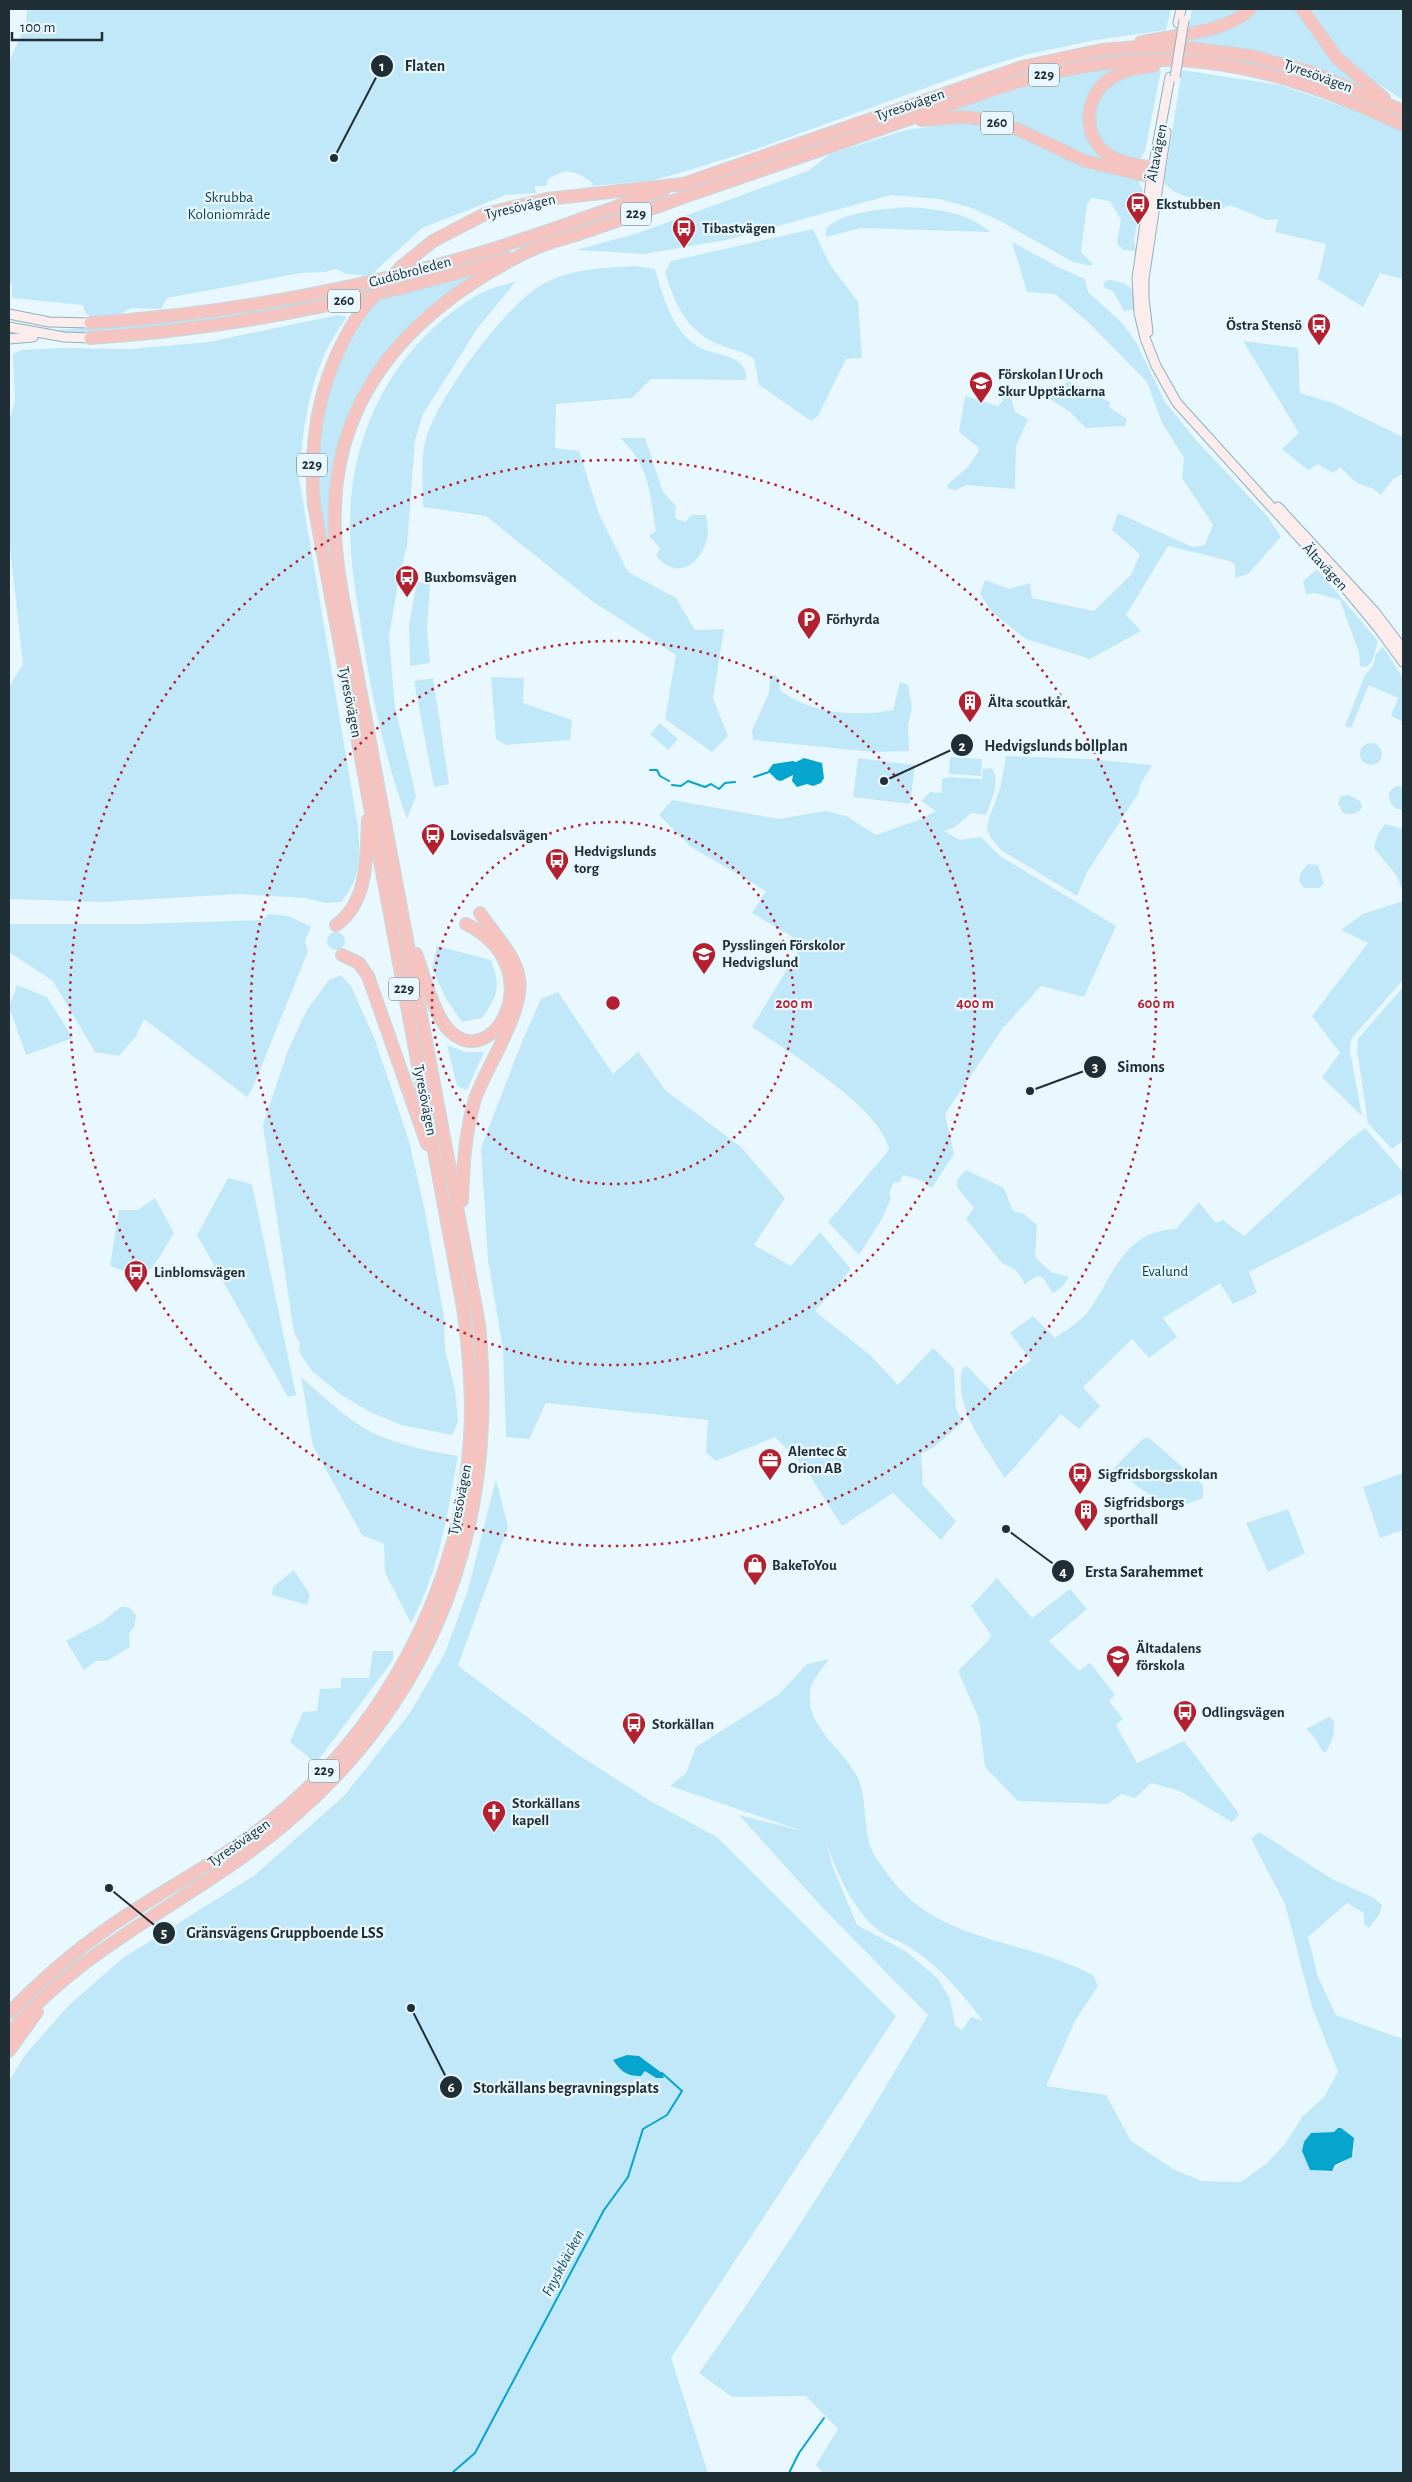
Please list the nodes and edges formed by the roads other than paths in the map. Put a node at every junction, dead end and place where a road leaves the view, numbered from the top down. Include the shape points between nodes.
1 (1181, 9) edge
2 (1186, 9) edge
3 (1250, 9) edge
4 (1302, 9) edge
5 (1181, 21) junction
6 (1115, 49) junction
7 (1193, 61) junction
8 (1401, 110) edge
9 (902, 122) junction
10 (1403, 125) edge
11 (1156, 173) junction
12 (682, 184) junction
13 (530, 250) junction
14 (9, 314) edge
15 (49, 322) junction
16 (90, 323) joint
17 (9, 327) edge
18 (64, 337) junction
19 (90, 338) joint
20 (9, 340) edge
21 (1243, 475) junction
22 (1403, 649) edge
23 (1403, 662) edge
24 (369, 801) junction
25 (480, 913) dead end
26 (404, 919) junction
27 (336, 924) dead end
28 (466, 924) dead end
29 (342, 955) dead end
30 (439, 1178) junction
31 (461, 1223) junction
32 (72, 1971) junction
33 (9, 2013) edge
34 (9, 2034) edge
35 (9, 2051) edge

1 - 5 main road, Ältavägen
2 - 5 main road, Ältavägen
3 - 6 highway via 1223,24
4 - 8 highway via 1338,58
5 - 11 main road, Ältavägen, bridge
6 - 8 highway, Tyresövägen / 229 via 1180,47 1252,56 1314,73
6 - 12 highway, Tyresövägen / 229 via 1022,67
7 - 9 highway, Tyresövägen / 229 via 1113,61 1065,69
7 - 10 highway, Tyresövägen / 229 via 1278,75 1328,92
7 - 11 highway via 1126,71 1104,83 1092,102 1090,125 1100,147 1116,159
9 - 11 highway, 260 via 965,117 989,120 1019,130 1085,161
9 - 13 highway, Tyresövägen / 229
11 - 21 main road, Ältavägen via 1140,278 1152,355 1177,403
12 - 16 highway, Gudöbroleden / 260 via 494,248 367,283 219,311
12 - 24 highway, Tyresövägen / 229, bridge via 516,205 485,214 434,241 402,266 364,306 344,338 327,376 314,430 312,468 317,527
13 - 19 highway, Gudöbroleden / 260 via 410,286 303,310 188,329
13 - 26 highway, Tyresövägen / 229 via 458,292 412,329 389,356 366,392 354,416 340,461 334,505 338,572
14 - 15 main road, Gudöbroleden / 260
15 - 16 main road, Gudöbroleden / 260
15 - 17 main road via 18,322
17 - 18 main road, Gudöbroleden / 260
18 - 19 main road, Gudöbroleden / 260
18 - 20 main road via 20,336
21 - 22 main road, Ältavägen via 1287,516 1379,617
21 - 23 main road, Ältavägen via 1356,602
24 - 27 highway via 366,863 361,889 351,910
24 - 30 highway, Tyresövägen / 229
25 - 31 highway via 512,960 519,976 520,994 514,1015 481,1084 470,1119 463,1165
26 - 28 highway via 443,1021 453,1033 473,1039 494,1032 504,1020 512,984 496,949 485,935
26 - 31 highway, Tyresövägen / 229
29 - 30 highway via 358,964 368,976
30 - 33 highway, Tyresövägen / 229 via 467,1335 470,1438 462,1501 446,1566 408,1655 357,1734 283,1810 230,1851 109,1927 65,1960
31 - 32 highway, Tyresövägen / 229 via 479,1324 482,1444 475,1501 464,1549 444,1609 424,1652 366,1742 323,1791 290,1822 239,1860 133,1927
32 - 34 highway, Tyresövägen / 229
32 - 35 highway

